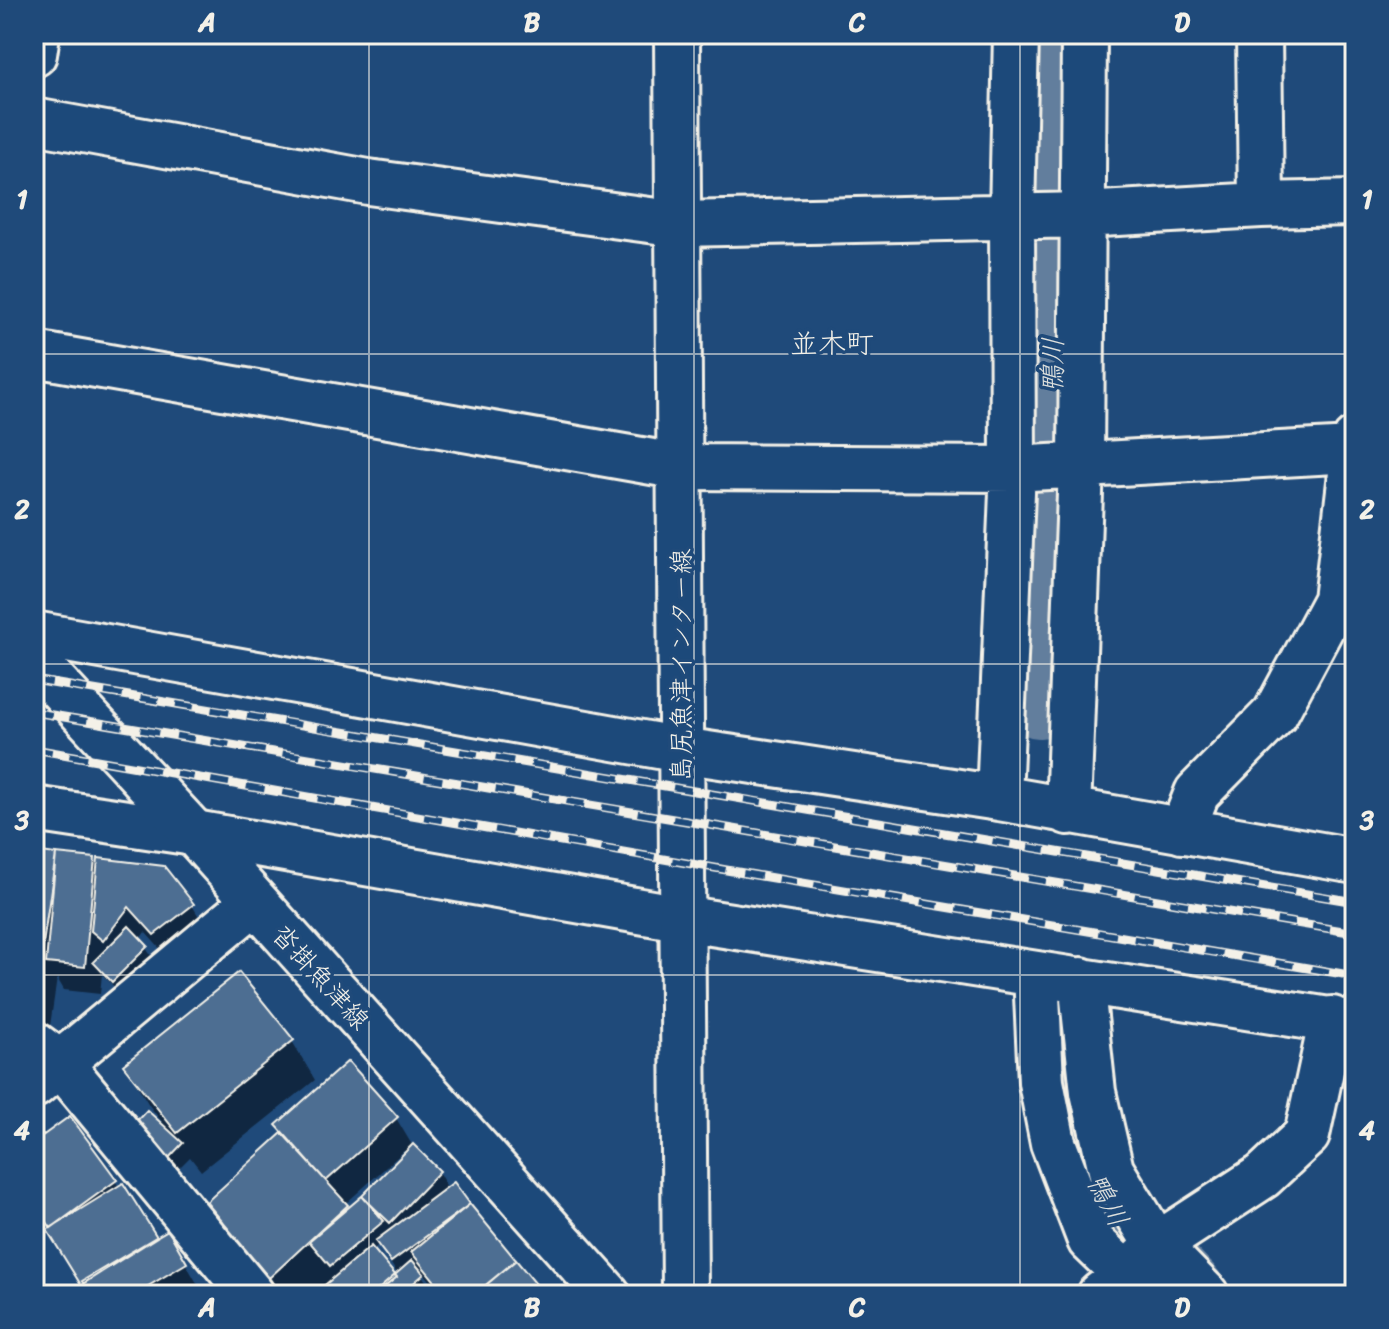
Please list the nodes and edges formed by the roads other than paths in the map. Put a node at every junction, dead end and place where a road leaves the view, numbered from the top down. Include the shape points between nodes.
1 (37, 34) edge
2 (677, 34) edge
3 (1016, 34) edge
4 (1084, 34) edge
5 (1259, 34) edge
6 (34, 54) edge
7 (34, 121) edge
8 (1355, 203) edge
9 (1261, 205) junction
10 (1012, 215) junction
11 (1082, 215) junction
12 (679, 224) junction
13 (34, 354) edge
14 (1354, 445) edge
15 (681, 467) junction
16 (1075, 467) junction
17 (1019, 469) junction
18 (34, 634) edge
19 (34, 660) edge
20 (681, 750) junction
21 (999, 798) junction
22 (34, 809) edge
23 (1068, 812) junction
24 (1182, 831) junction
25 (194, 833) junction
26 (1355, 861) edge
27 (254, 902) junction
28 (680, 918) junction
29 (1036, 974) junction
30 (1081, 980) junction
31 (1344, 1022) edge
32 (43, 1064) edge
33 (1133, 1277) edge
34 (252, 1295) edge
35 (608, 1295) edge
36 (685, 1295) edge
37 (1206, 1295) edge

1 - 6 street
2 - 12 street, 島尻魚津インター線
3 - 10 street
4 - 11 street
5 - 9 street
7 - 12 street via 368,182
8 - 9 street
9 - 11 street
10 - 11 street
10 - 12 street
10 - 17 street
11 - 16 street
12 - 15 street, 島尻魚津インター線
13 - 15 street
14 - 16 street
14 - 24 street via 1336,600 1275,714 1197,793
15 - 17 street
15 - 20 street, 島尻魚津インター線
16 - 17 street
16 - 23 street
17 - 21 street
18 - 20 street
19 - 25 street, 沓掛魚津線
20 - 21 street
20 - 28 street, 島尻魚津インター線
21 - 23 street
22 - 25 street
23 - 24 street
24 - 26 street
25 - 27 street, 沓掛魚津線
25 - 28 street
27 - 32 street
27 - 35 street, 沓掛魚津線
28 - 29 street
28 - 36 street, 島尻魚津インター線
29 - 30 street
29 - 33 street via 1041,1082 1053,1143 1090,1240
30 - 31 street
30 - 33 street via 1093,1092
31 - 33 street via 1307,1135
32 - 34 street
33 - 37 street

